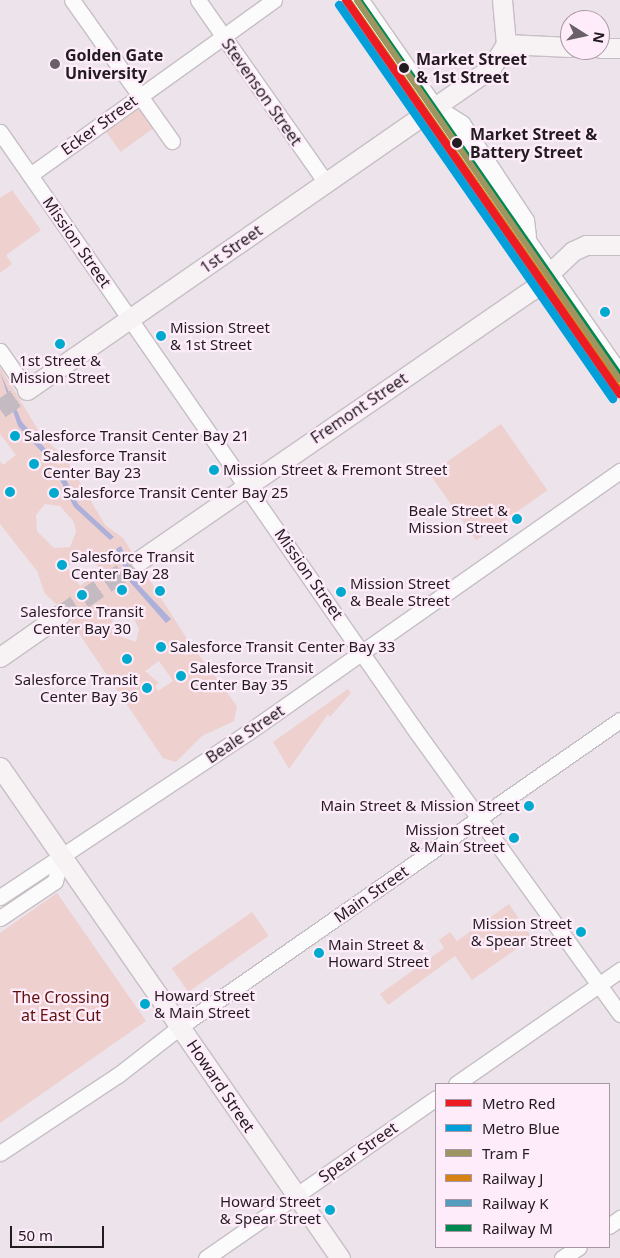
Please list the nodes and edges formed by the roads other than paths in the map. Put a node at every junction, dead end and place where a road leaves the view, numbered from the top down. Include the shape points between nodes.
1 (72, 0) edge
2 (198, 0) edge
3 (274, 0) edge
4 (346, 0) edge
5 (361, 0) edge
6 (502, 0) edge
7 (231, 31) dead end
8 (217, 41) dead end
9 (506, 44) junction
10 (560, 47) edge
11 (140, 96) junction
12 (435, 107) junction
13 (0, 132) edge
14 (172, 142) dead end
15 (30, 175) junction
16 (326, 183) junction
17 (620, 245) edge
18 (550, 272) junction
19 (130, 319) junction
20 (0, 351) edge
21 (620, 372) edge
22 (27, 390) joint
23 (620, 471) edge
24 (247, 486) junction
25 (140, 560) tunnel mouth
26 (60, 615) tunnel mouth
27 (362, 653) junction
28 (0, 657) edge
29 (620, 720) edge
30 (0, 767) edge
31 (479, 820) junction
32 (62, 853) junction
33 (0, 896) edge
34 (0, 918) edge
35 (620, 970) edge
36 (600, 984) junction
37 (620, 1014) edge
38 (181, 1026) junction
39 (457, 1083) edge
40 (435, 1099) edge
41 (0, 1153) edge
42 (295, 1196) junction
43 (577, 1248) edge
44 (206, 1258) edge
45 (340, 1258) edge
46 (562, 1258) edge

1 - 11 street
2 - 16 street, Stevenson Street
3 - 7 street
4 - 12 street via 403,86
5 - 12 street
6 - 9 main road
8 - 11 street, Ecker Street
9 - 10 main road
9 - 12 main road, 1st Street via 491,68
11 - 14 street
11 - 15 street, Ecker Street
12 - 16 main road, 1st Street
12 - 18 street via 462,123 526,220 528,240
13 - 15 street, Mission Street
15 - 19 street, Mission Street
16 - 19 main road, 1st Street
17 - 18 main road, Fremont Street via 579,247
18 - 21 street
18 - 24 main road, Fremont Street via 500,312
19 - 22 main road, 1st Street
19 - 24 street, Mission Street
20 - 22 street
23 - 27 street, Beale Street
24 - 25 main road, Fremont Street
24 - 27 street, Mission Street
26 - 28 main road
27 - 31 street, Mission Street
27 - 32 street, Beale Street
29 - 31 street, Main Street
30 - 32 main road, Howard Street
31 - 36 street, Mission Street
31 - 38 street, Main Street
32 - 33 street, Beale Street
32 - 34 street via 55,881
32 - 38 main road, Howard Street
35 - 36 street
36 - 37 street, Mission Street
36 - 39 street
38 - 41 street, Main Street via 132,1066
38 - 42 main road, Howard Street
40 - 42 street, Spear Street
42 - 44 street, Spear Street
42 - 45 main road, Howard Street
43 - 46 street

